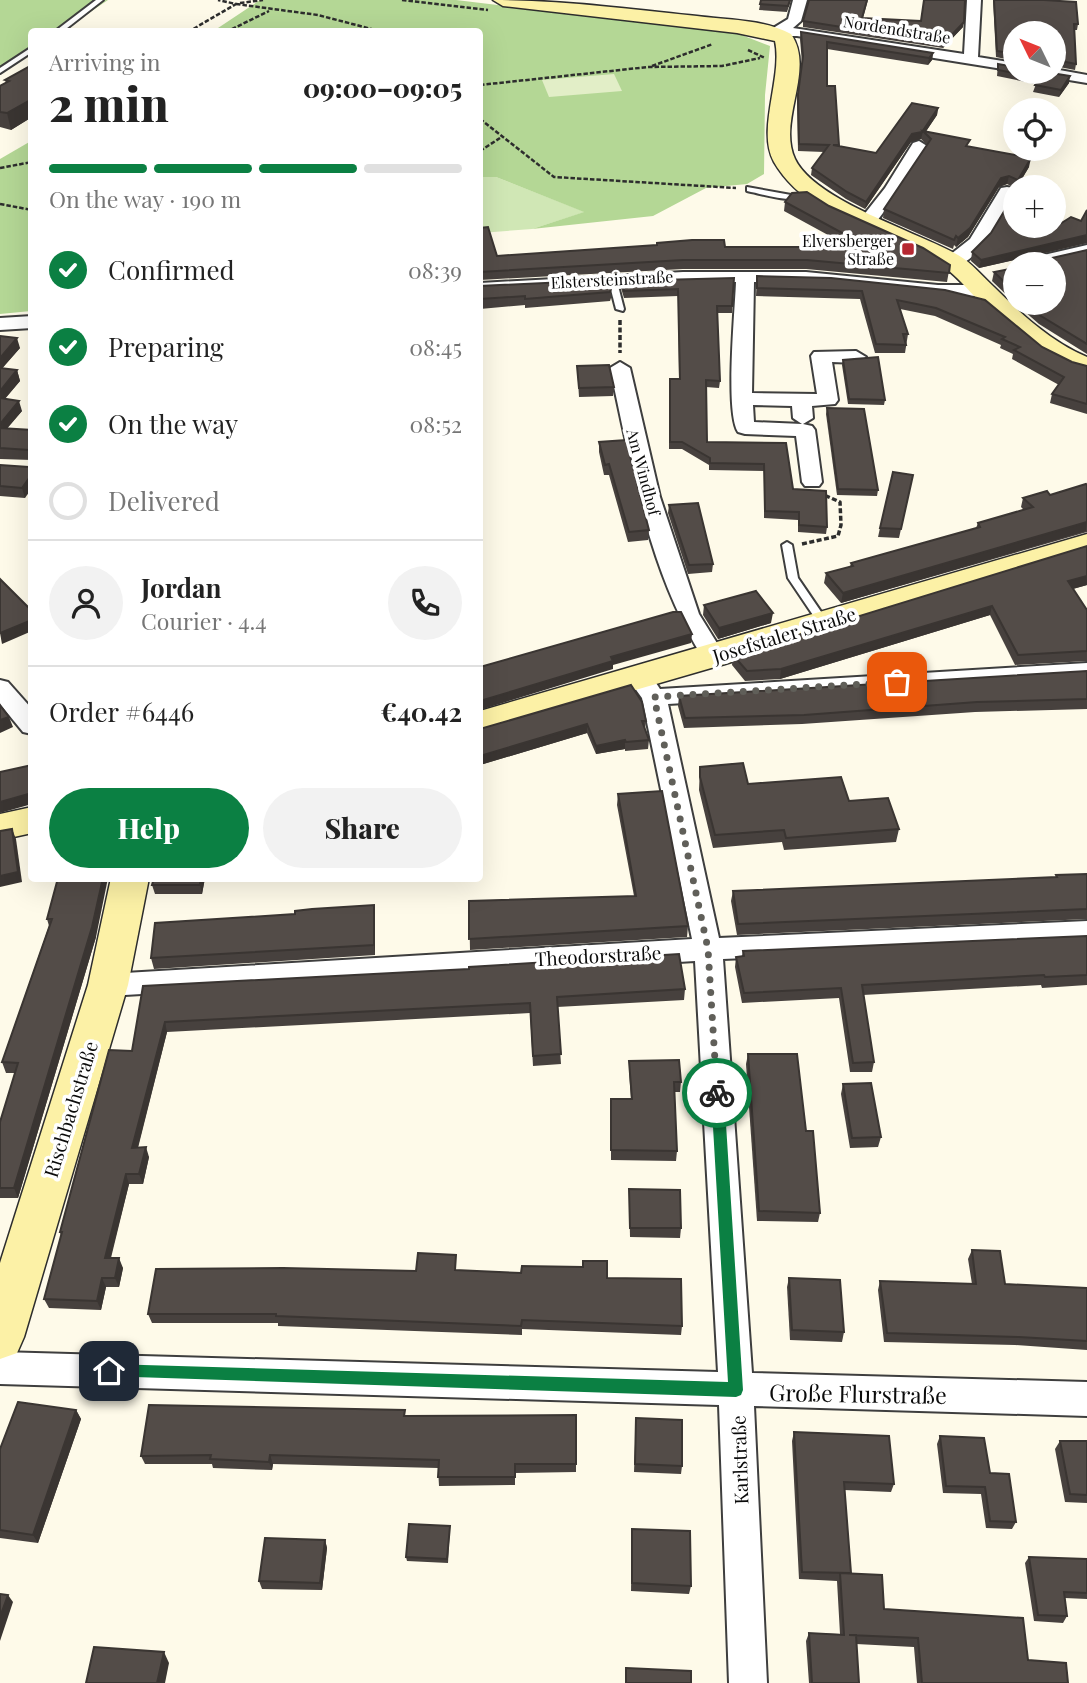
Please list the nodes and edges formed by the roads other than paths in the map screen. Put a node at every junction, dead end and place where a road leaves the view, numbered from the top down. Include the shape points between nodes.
1 (100, 0) edge
2 (503, 0) edge
3 (800, 0) edge
4 (974, 0) edge
5 (62, 28) edge
6 (775, 33) junction
7 (28, 52) edge
8 (971, 59) junction
9 (1003, 64) edge
10 (0, 71) edge
11 (1066, 76) edge
12 (1087, 79) edge
13 (919, 146) dead end
14 (750, 189) road end
15 (821, 196) junction
16 (1003, 199) edge
17 (868, 221) junction
18 (1087, 250) edge
19 (1066, 255) edge
20 (952, 262) junction
21 (745, 276) junction
22 (612, 278) junction
23 (982, 280) junction
24 (483, 288) edge
25 (620, 309) road end
26 (28, 321) edge
27 (0, 324) edge
28 (856, 356) edge
29 (1087, 366) edge
30 (620, 368) road end
31 (742, 399) junction
32 (801, 400) junction
33 (805, 430) junction
34 (812, 482) road end
35 (1087, 543) edge
36 (787, 545) road end
37 (823, 622) junction
38 (713, 656) junction
39 (1087, 671) edge
40 (646, 687) junction
41 (0, 688) edge
42 (28, 721) edge
43 (483, 722) edge
44 (28, 821) edge
45 (0, 827) edge
46 (129, 882) edge
47 (1087, 932) edge
48 (708, 949) junction
49 (108, 985) junction
50 (2, 1322) edge
51 (0, 1368) edge
52 (736, 1390) junction
53 (1087, 1399) edge
54 (748, 1683) edge

1 - 5 lane
2 - 6 main road
3 - 6 street via 794,21
4 - 8 street
6 - 8 street, Nordendstraße via 797,32
6 - 15 main road via 786,44 779,143 789,169
7 - 10 lane
8 - 9 street, Nordendstraße
11 - 12 street
13 - 17 street
14 - 15 lane via 791,197
15 - 17 main road
16 - 20 street via 977,242
17 - 20 main road
18 - 19 street
20 - 23 main road
21 - 22 street, Elstersteinstraße
21 - 23 street, Elstersteinstraße via 846,279 945,292
21 - 31 street
22 - 24 street, Elstersteinstraße
22 - 25 lane
23 - 29 main road via 1037,339
26 - 27 street
28 - 32 street via 821,356 828,400
30 - 38 street, Am Windhof via 649,497 688,614
31 - 32 street
31 - 33 street via 745,428
32 - 33 street
33 - 34 street
35 - 37 main road, Josefstaler Straße
36 - 37 lane via 793,578
37 - 38 main road, Josefstaler Straße
38 - 40 main road, Josefstaler Straße
39 - 40 street
40 - 43 main road, Josefstaler Straße
40 - 48 street, Karlstraße
41 - 42 street
44 - 45 main road
46 - 49 main road, Rischbachstraße
47 - 48 street, Theodorstraße
48 - 49 street, Theodorstraße
48 - 52 street, Karlstraße
49 - 50 main road, Rischbachstraße
51 - 52 street, Große Flurstraße
52 - 53 street, Große Flurstraße
52 - 54 street, Karlstraße

